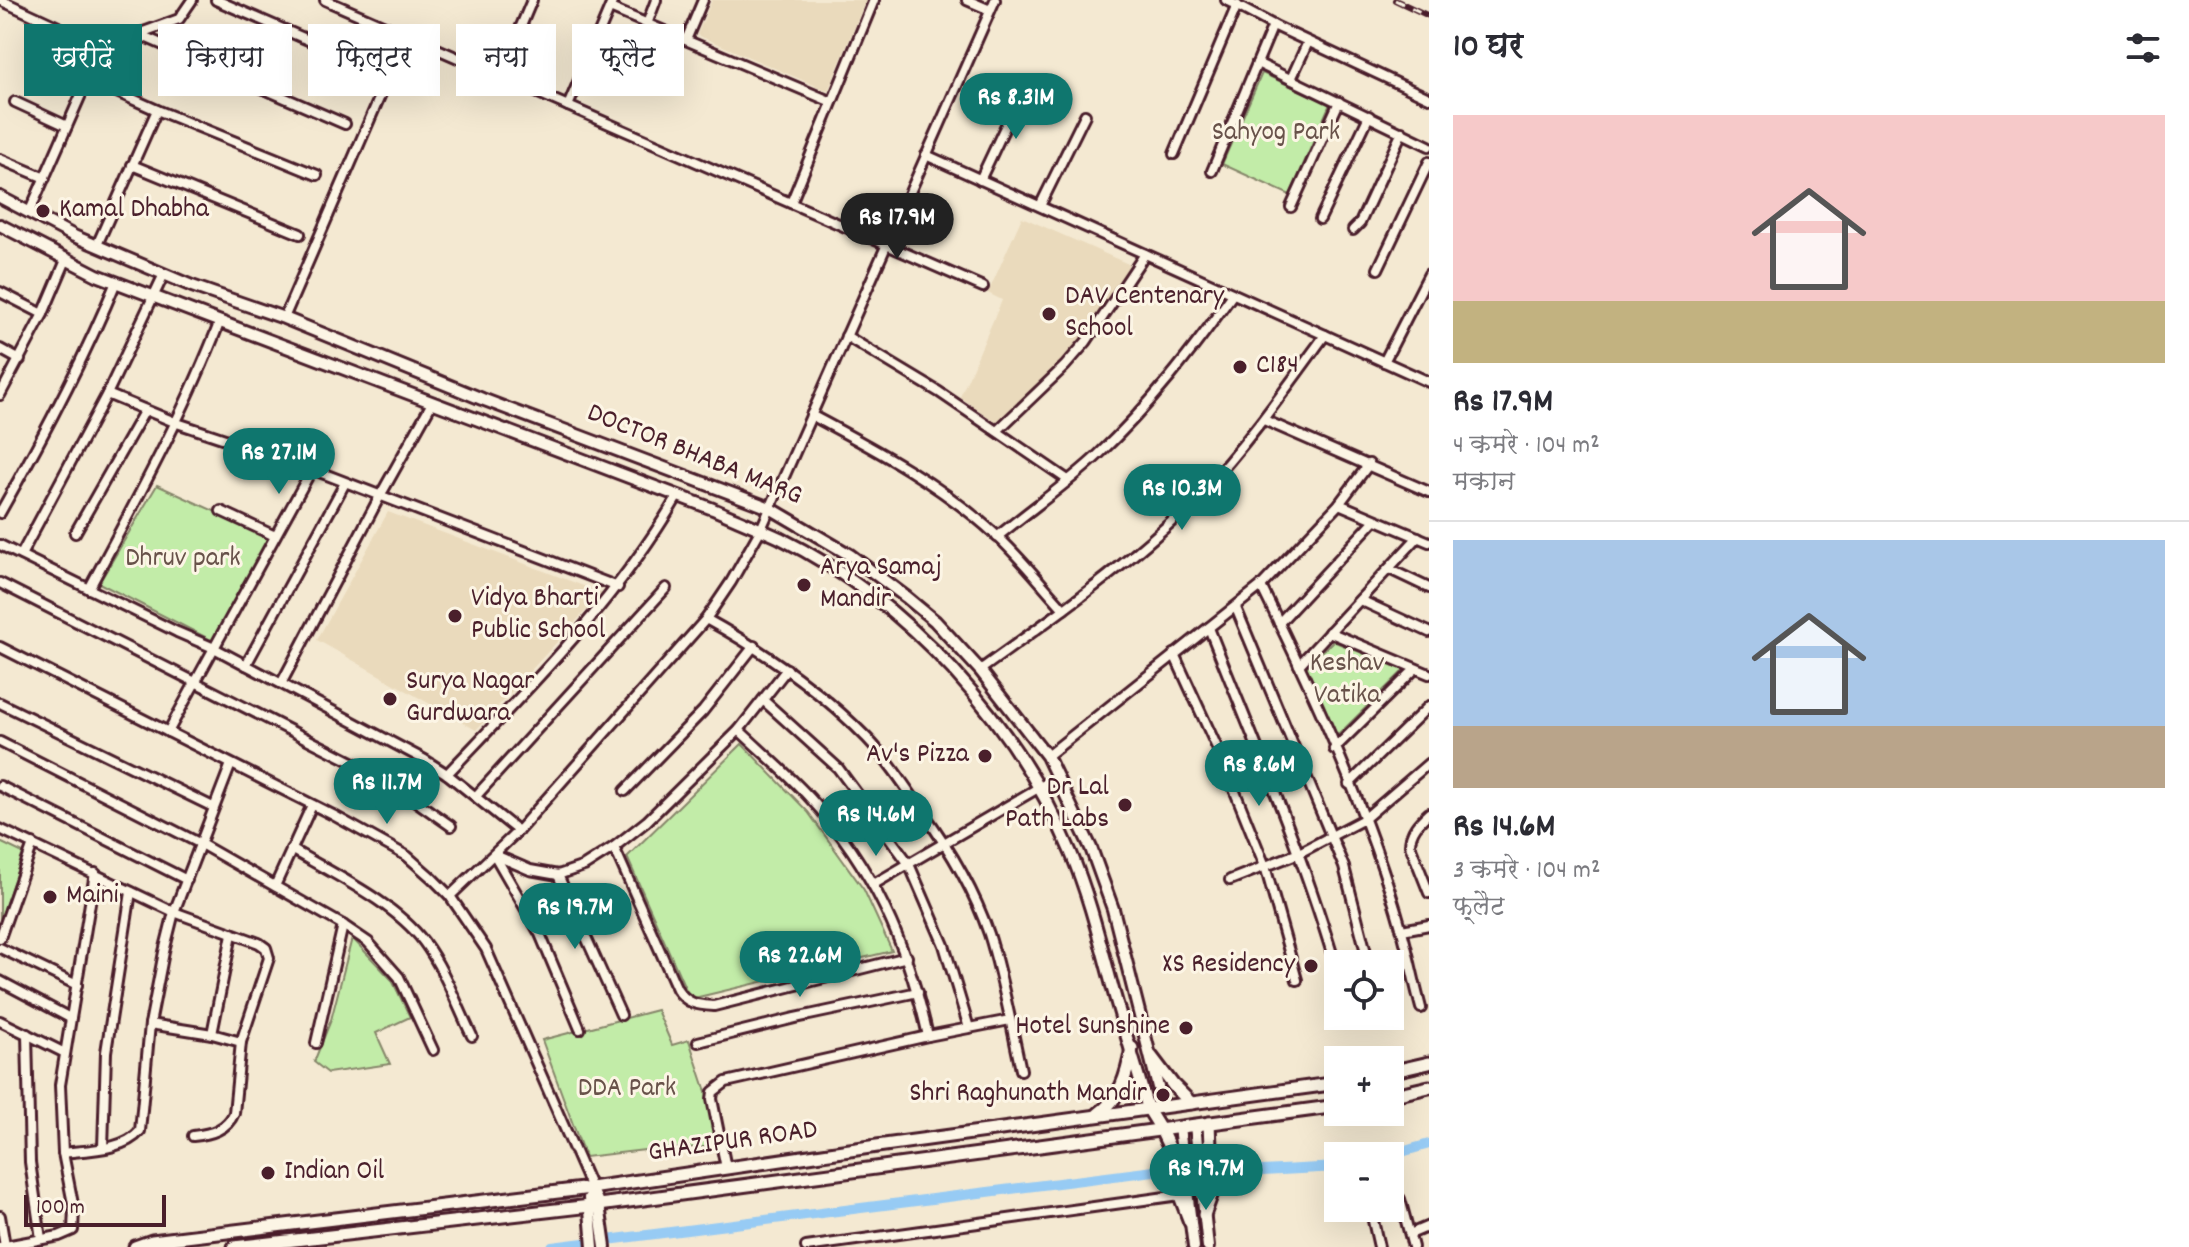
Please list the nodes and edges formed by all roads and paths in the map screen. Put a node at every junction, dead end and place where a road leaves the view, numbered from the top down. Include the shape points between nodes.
1 (0, 0) edge
2 (192, 0) edge
3 (216, 0) edge
4 (325, 0) edge
5 (356, 0) edge
6 (532, 0) edge
7 (656, 0) edge
8 (703, 0) edge
9 (874, 0) edge
10 (967, 0) edge
11 (995, 0) edge
12 (1226, 0) edge
13 (612, 4) edge
14 (1237, 5) junction
15 (990, 10) junction
16 (351, 11) junction
17 (52, 24) edge
18 (380, 24) edge
19 (522, 24) edge
20 (647, 24) joint
21 (1273, 25) junction
22 (142, 33) edge
23 (142, 36) edge
24 (308, 40) edge
25 (686, 40) joint
26 (1308, 42) junction
27 (1257, 63) junction
28 (1291, 79) junction
29 (1023, 89) dead end
30 (80, 96) edge
31 (126, 96) edge
32 (380, 96) edge
33 (545, 96) edge
34 (1429, 98) edge
35 (15, 102) dead end
36 (832, 102) junction
37 (1339, 102) junction
38 (568, 106) junction
39 (157, 110) junction
40 (1085, 115) dead end
41 (1369, 116) junction
42 (345, 124) dead end
43 (67, 126) junction
44 (1402, 132) junction
45 (1429, 146) edge
46 (1174, 154) dead end
47 (926, 155) junction
48 (0, 159) edge
49 (1429, 162) edge
50 (132, 165) junction
51 (1212, 171) dead end
52 (317, 175) dead end
53 (45, 178) junction
54 (980, 180) junction
55 (0, 197) edge
56 (791, 203) junction
57 (1040, 206) junction
58 (1291, 207) dead end
59 (29, 213) junction
60 (1320, 219) dead end
61 (0, 225) edge
62 (1353, 230) dead end
63 (300, 234) dead end
64 (887, 244) junction
65 (97, 245) junction
66 (1145, 254) junction
67 (66, 260) junction
68 (1378, 269) dead end
69 (164, 274) junction
70 (1429, 274) edge
71 (116, 282) junction
72 (983, 287) dead end
73 (0, 292) edge
74 (1233, 294) junction
75 (154, 295) junction
76 (43, 314) junction
77 (284, 318) junction
78 (220, 321) junction
79 (1325, 335) junction
80 (846, 336) junction
81 (0, 349) edge
82 (20, 360) junction
83 (1384, 362) junction
84 (1429, 382) edge
85 (107, 394) junction
86 (0, 395) edge
87 (432, 403) junction
88 (145, 410) junction
89 (811, 415) junction
90 (1264, 420) junction
91 (177, 423) junction
92 (997, 431) junction
93 (1369, 464) junction
94 (311, 471) junction
95 (1068, 480) junction
96 (345, 483) junction
97 (1429, 492) edge
98 (380, 496) junction
99 (677, 497) junction
100 (1339, 504) junction
101 (770, 508) junction
102 (221, 511) dead end
103 (0, 513) edge
104 (1375, 520) junction
105 (761, 529) junction
106 (75, 533) dead end
107 (275, 536) junction
108 (997, 537) junction
109 (1418, 537) junction
110 (1429, 542) edge
111 (0, 545) edge
112 (21, 555) junction
113 (1389, 569) junction
114 (0, 583) edge
115 (1261, 586) junction
116 (618, 587) junction
117 (666, 588) dead end
118 (1429, 588) edge
119 (89, 589) junction
120 (1360, 600) junction
121 (1236, 608) junction
122 (1064, 609) junction
123 (706, 619) junction
124 (1279, 623) junction
125 (1209, 628) junction
126 (1329, 632) junction
127 (1429, 632) edge
128 (754, 646) junction
129 (0, 647) edge
130 (214, 648) junction
131 (1174, 654) junction
132 (246, 665) junction
133 (1299, 665) junction
134 (787, 669) junction
135 (1415, 669) junction
136 (980, 670) junction
137 (1429, 674) edge
138 (197, 681) junction
139 (282, 682) junction
140 (763, 700) junction
141 (0, 703) edge
142 (1429, 706) edge
143 (739, 730) junction
144 (168, 732) junction
145 (0, 742) edge
146 (1334, 749) junction
147 (1047, 756) junction
148 (1429, 763) edge
149 (231, 764) junction
150 (447, 774) junction
151 (1057, 777) junction
152 (1349, 784) junction
153 (0, 786) edge
154 (1039, 788) junction
155 (625, 791) dead end
156 (476, 796) junction
157 (312, 805) junction
158 (213, 807) junction
159 (1429, 813) edge
160 (1364, 819) junction
161 (451, 826) dead end
162 (0, 829) edge
163 (518, 831) junction
164 (1331, 838) junction
165 (199, 843) junction
166 (945, 843) junction
167 (33, 844) junction
168 (614, 847) junction
169 (291, 849) junction
170 (1299, 853) junction
171 (495, 855) junction
172 (909, 864) junction
173 (1265, 866) junction
174 (95, 873) junction
175 (558, 875) junction
176 (187, 880) junction
177 (1230, 880) dead end
178 (874, 884) junction
179 (275, 886) junction
180 (131, 892) junction
181 (1429, 893) edge
182 (450, 896) junction
183 (174, 912) junction
184 (343, 925) junction
185 (1429, 925) edge
186 (1402, 930) junction
187 (232, 934) junction
188 (0, 938) edge
189 (0, 948) edge
190 (1331, 950) edge
191 (1366, 950) edge
192 (907, 957) junction
193 (1297, 980) dead end
194 (0, 981) edge
195 (77, 985) junction
196 (918, 992) junction
197 (1421, 1008) dead end
198 (621, 1015) dead end
199 (70, 1018) junction
200 (1010, 1020) junction
201 (0, 1021) edge
202 (150, 1024) junction
203 (969, 1028) junction
204 (580, 1029) dead end
205 (27, 1034) junction
206 (212, 1034) junction
207 (472, 1036) dead end
208 (928, 1036) junction
209 (241, 1042) junction
210 (698, 1042) dead end
211 (316, 1043) dead end
212 (1132, 1048) junction
213 (433, 1050) dead end
214 (1150, 1050) junction
215 (65, 1053) junction
216 (1429, 1063) edge
217 (1404, 1069) edge
218 (1021, 1070) dead end
219 (1324, 1085) edge
220 (1429, 1087) edge
221 (1404, 1093) edge
222 (1217, 1100) junction
223 (1191, 1103) junction
224 (1163, 1107) junction
225 (1324, 1108) edge
226 (1148, 1109) junction
227 (1095, 1116) junction
228 (1214, 1122) junction
229 (1195, 1125) junction
230 (1179, 1127) junction
231 (1161, 1130) junction
232 (193, 1136) dead end
233 (1203, 1146) junction
234 (103, 1148) junction
235 (1177, 1150) junction
236 (63, 1153) junction
237 (726, 1168) junction
238 (1180, 1182) junction
239 (591, 1188) junction
240 (1180, 1195) junction
241 (594, 1206) junction
242 (1404, 1213) edge
243 (1204, 1215) joint
244 (0, 1216) edge
245 (1190, 1222) junction
246 (1373, 1222) edge
247 (1429, 1226) edge
248 (1410, 1234) junction
249 (41, 1239) junction
250 (3, 1246) edge
251 (135, 1247) edge
252 (234, 1247) edge
253 (593, 1247) edge
254 (605, 1247) edge
255 (806, 1247) edge
256 (1191, 1247) edge
257 (1208, 1247) edge
258 (1379, 1247) edge
259 (1413, 1247) edge

1 - 17 street
2 - 22 street via 179,19
3 - 24 street
4 - 16 street
5 - 16 street
6 - 19 street
7 - 20 street
8 - 25 street
9 - 36 street
10 - 15 street
11 - 15 street
12 - 14 street
13 - 20 street
13 - 38 street
14 - 21 street
14 - 46 street
15 - 47 street
16 - 18 street
21 - 26 street
21 - 27 street
23 - 42 street
25 - 36 street
26 - 28 street
26 - 34 street
27 - 28 street
27 - 51 street
28 - 37 street
29 - 54 street
30 - 43 street
31 - 39 street
32 - 77 street
33 - 38 street
35 - 43 street
36 - 56 street
37 - 41 street
37 - 58 street
38 - 56 street
39 - 50 street
39 - 52 street
40 - 57 street
41 - 44 street
41 - 60 street
43 - 53 street
44 - 45 street
44 - 62 street
47 - 54 street
47 - 64 street
48 - 53 street
49 - 68 street
50 - 63 street
50 - 65 street
53 - 59 street
54 - 57 street
55 - 59 street, DOCTOR BHABA MARG
56 - 64 street
57 - 66 street
59 - 65 street, DOCTOR BHABA MARG
61 - 67 street, DOCTOR BHABA MARG
64 - 72 street
64 - 80 street
65 - 69 street, DOCTOR BHABA MARG
66 - 74 street
66 - 92 street via 1086,342
67 - 71 street, DOCTOR BHABA MARG
67 - 76 street
69 - 75 street
69 - 77 street, DOCTOR BHABA MARG
70 - 83 street
71 - 75 street, DOCTOR BHABA MARG
71 - 103 street via 63,400
73 - 76 street
74 - 79 street
74 - 95 street via 1146,406
75 - 78 street, DOCTOR BHABA MARG
75 - 85 street
76 - 82 street
77 - 101 street, DOCTOR BHABA MARG
78 - 87 street, DOCTOR BHABA MARG
78 - 91 street
79 - 83 street
79 - 90 street
80 - 89 street
80 - 92 street
81 - 82 street
82 - 86 street
83 - 84 street
85 - 88 street
85 - 112 street
87 - 98 street
87 - 99 street, DOCTOR BHABA MARG
88 - 91 street
88 - 106 street
89 - 101 street
89 - 108 street via 916,473
90 - 93 street
90 - 122 street via 1198,496
91 - 94 street
91 - 119 street
92 - 95 street
93 - 97 street
93 - 100 street
94 - 96 street
94 - 107 street
95 - 108 street
96 - 98 street
96 - 132 street
98 - 116 street
98 - 139 street
99 - 105 street, DOCTOR BHABA MARG
99 - 116 street
100 - 104 street
100 - 115 street
101 - 105 street
101 - 136 street, DOCTOR BHABA MARG via 850,555 906,597
102 - 107 street
104 - 109 street
104 - 124 street
105 - 123 street
105 - 154 street, DOCTOR BHABA MARG via 851,581 913,630 976,697
107 - 130 street
108 - 122 street
109 - 110 street
109 - 113 street
111 - 112 street
112 - 119 street
113 - 118 street
113 - 120 street
114 - 138 street
115 - 121 street
115 - 124 street
116 - 150 street
117 - 156 street
119 - 130 street
120 - 126 street
120 - 127 street
121 - 125 street
121 - 164 street
122 - 136 street
123 - 128 street
123 - 163 street
124 - 133 street
125 - 131 street
125 - 170 street
126 - 133 street
126 - 135 street
128 - 134 street
128 - 155 street via 703,711
129 - 144 street
130 - 132 street
130 - 138 street
131 - 147 street
131 - 173 street
132 - 139 street
133 - 146 street
134 - 140 street
134 - 166 street via 868,739
135 - 137 street
135 - 146 street
136 - 147 street, DOCTOR BHABA MARG
138 - 144 street
138 - 161 street via 380,776
139 - 150 street
140 - 143 street
140 - 172 street via 838,768
141 - 158 street
142 - 152 street
143 - 168 street
143 - 178 street via 810,799
144 - 149 street
145 - 165 street
146 - 152 street
147 - 151 street, DOCTOR BHABA MARG
148 - 160 street
149 - 157 street
149 - 158 street
150 - 156 street
151 - 154 street
151 - 214 street, DOCTOR BHABA MARG via 1113,909
152 - 160 street
153 - 176 street
154 - 166 street
154 - 212 street, DOCTOR BHABA MARG via 1072,854
156 - 163 street
157 - 169 street
157 - 182 street via 407,856
158 - 165 street
159 - 181 street via 1414,829 1410,845
160 - 164 street
160 - 186 street
162 - 167 street
163 - 171 street
164 - 170 street
164 - 191 street via 1351,887
165 - 176 street
165 - 179 street
166 - 172 street
166 - 200 street via 988,932
167 - 174 street
167 - 188 street
168 - 175 street
168 - 192 street via 677,989 692,1004 714,1006
169 - 179 street
169 - 207 street via 410,926 425,943
170 - 173 street
170 - 190 street
171 - 175 street
171 - 182 street
171 - 204 street via 540,934
172 - 178 street
172 - 203 street via 944,945
173 - 177 street
173 - 193 street
174 - 180 street
174 - 195 street
175 - 198 street
176 - 183 street
178 - 192 street
179 - 184 street
180 - 183 street
180 - 234 street via 106,1052
182 - 239 street via 486,949
183 - 187 street
183 - 202 street
184 - 211 street
184 - 213 street via 368,942 399,977
185 - 186 street
186 - 197 street
187 - 206 street
187 - 209 street via 259,943 269,953
189 - 195 street
192 - 196 street
194 - 199 street
195 - 199 street
196 - 208 street
196 - 210 street
199 - 215 street
200 - 203 street
200 - 218 street
201 - 205 street
202 - 206 street
202 - 234 street via 140,1131
203 - 208 street
205 - 215 street
205 - 249 street via 30,1162
206 - 209 street
208 - 237 street via 719,1086 712,1099
209 - 232 street via 230,1123
212 - 214 street
212 - 226 street, DOCTOR BHABA MARG
212 - 227 main road via 1120,1092
214 - 223 main road
214 - 224 street, DOCTOR BHABA MARG
215 - 236 street via 59,1108
216 - 217 main road
219 - 222 main road, GHAZIPUR ROAD
220 - 221 main road
222 - 223 main road, GHAZIPUR ROAD
222 - 228 main road
223 - 224 main road, GHAZIPUR ROAD
224 - 226 main road, GHAZIPUR ROAD
225 - 228 main road, GHAZIPUR ROAD
226 - 227 main road, GHAZIPUR ROAD
226 - 231 street, DOCTOR BHABA MARG
227 - 237 main road, GHAZIPUR ROAD
228 - 229 main road, GHAZIPUR ROAD
228 - 233 main road
229 - 230 main road, GHAZIPUR ROAD
229 - 233 street
230 - 231 main road, GHAZIPUR ROAD
230 - 235 street
231 - 235 main road
231 - 241 main road, GHAZIPUR ROAD
233 - 243 main road via 1212,1193
234 - 236 street
235 - 238 main road
236 - 249 street via 73,1230
237 - 239 main road, GHAZIPUR ROAD
238 - 240 main road
238 - 245 street
239 - 241 street
239 - 251 main road, GHAZIPUR ROAD
240 - 245 main road
240 - 255 street
241 - 252 main road, GHAZIPUR ROAD
241 - 253 street via 589,1223
241 - 254 street via 603,1223
242 - 248 street
243 - 257 street
244 - 250 street
245 - 256 street
246 - 258 street
247 - 248 street
248 - 259 street
249 - 250 street

